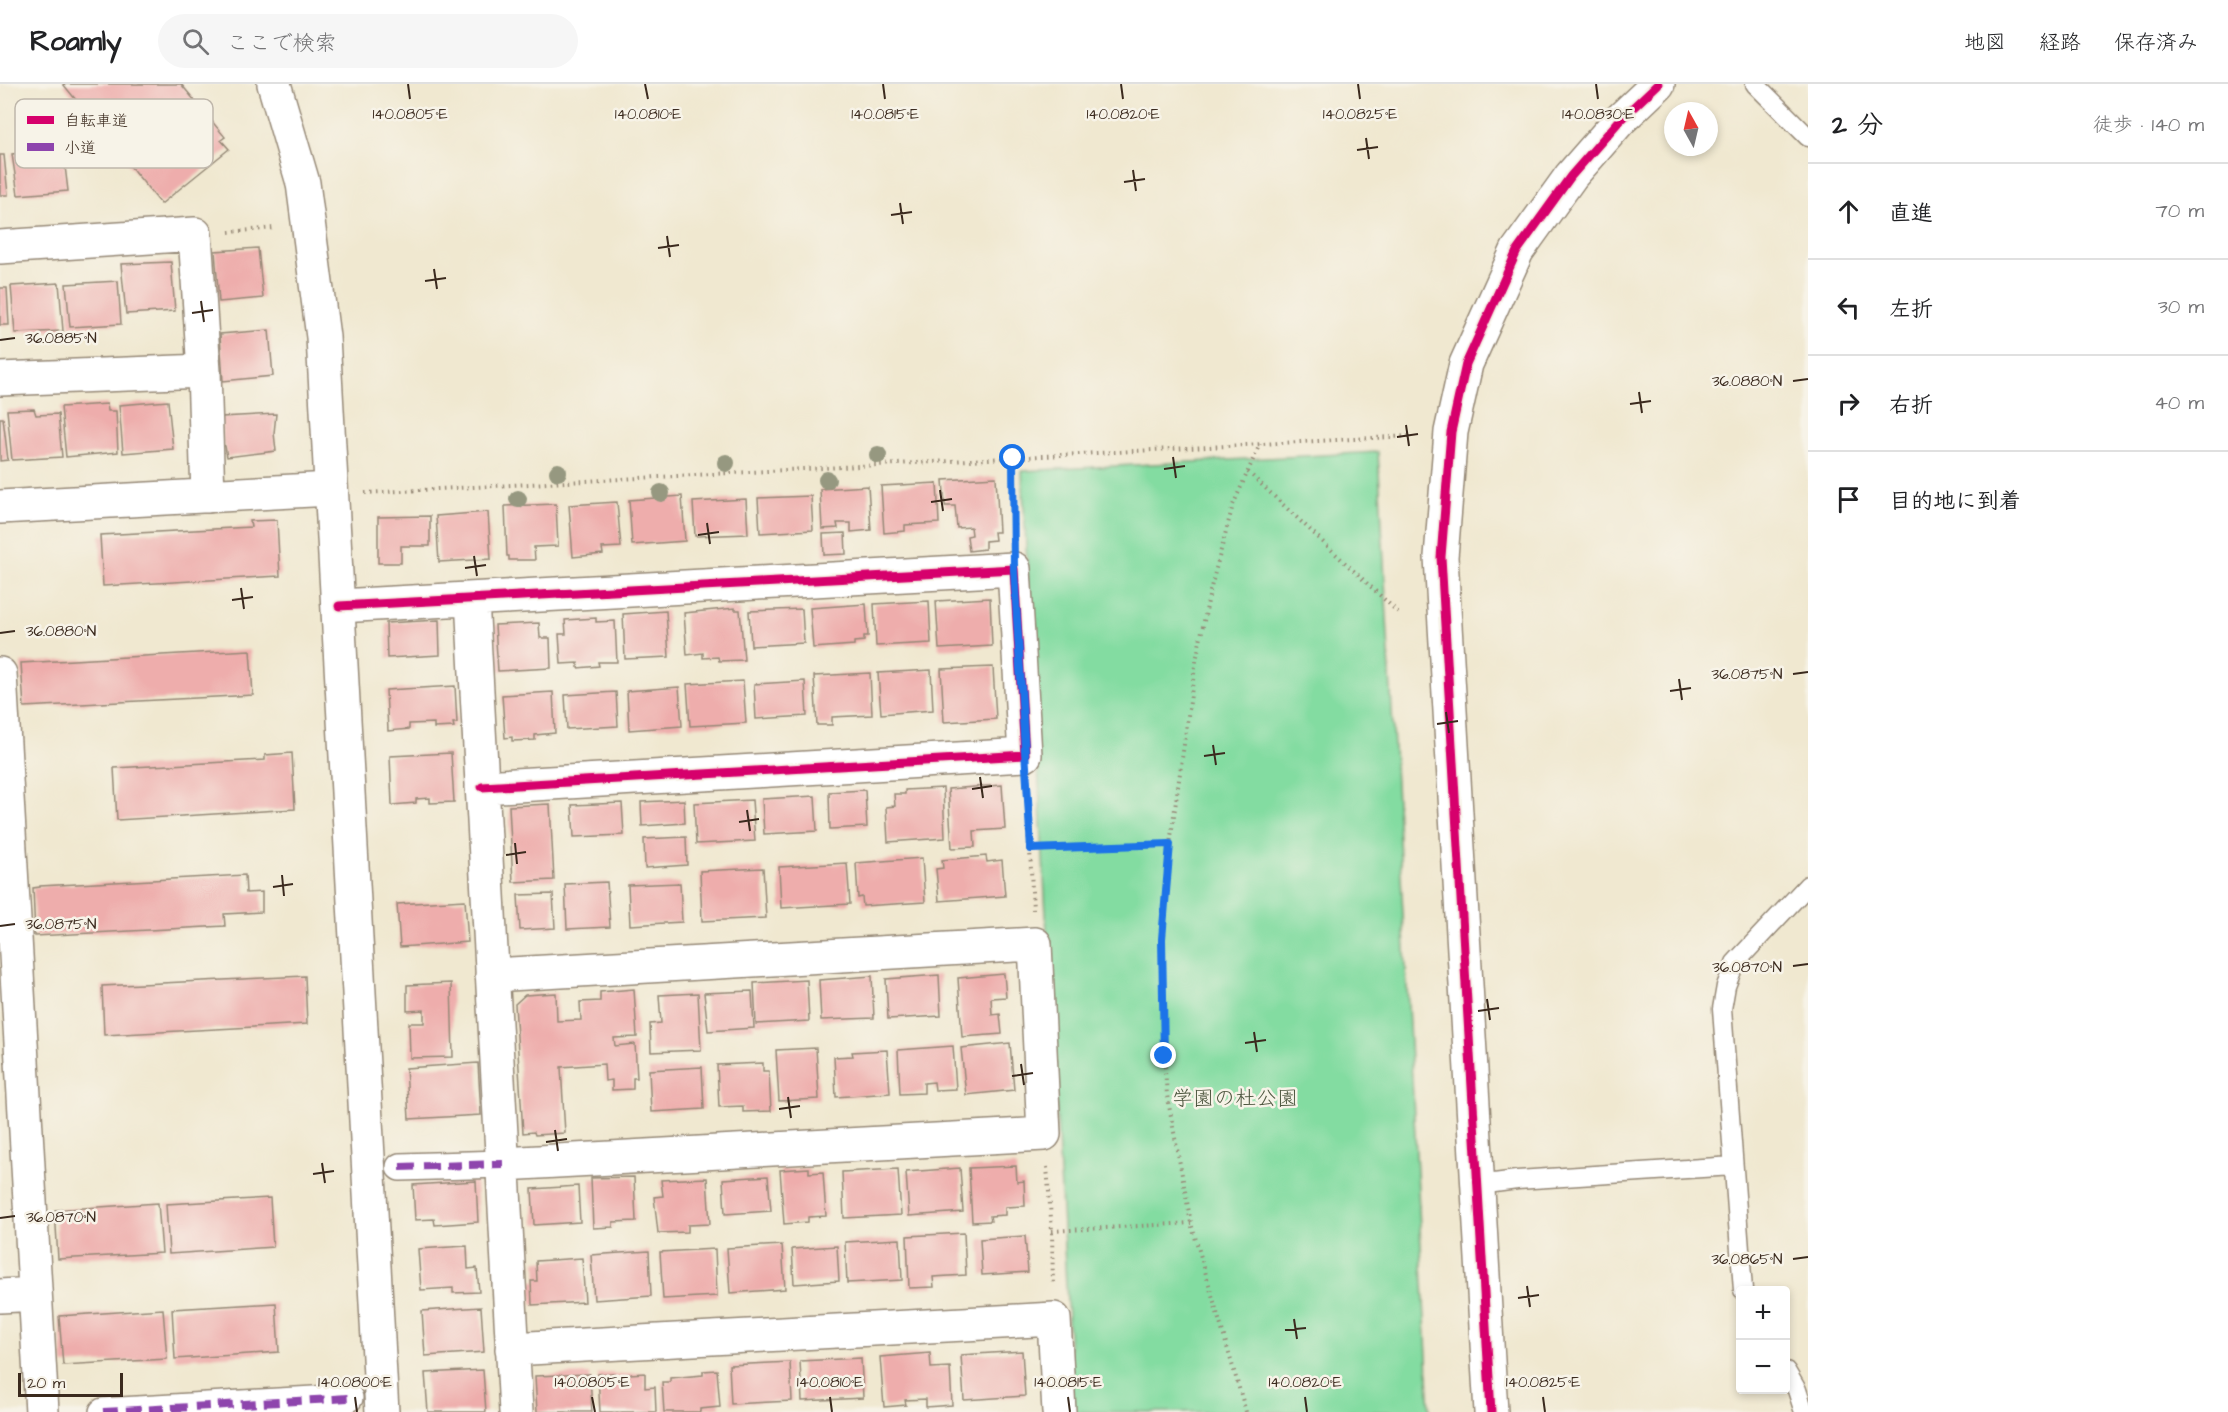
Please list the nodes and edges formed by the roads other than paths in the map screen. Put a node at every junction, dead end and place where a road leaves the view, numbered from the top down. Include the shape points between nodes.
1 (274, 84) edge
2 (1658, 84) edge
3 (1755, 84) edge
4 (1808, 137) edge
5 (0, 247) edge
6 (204, 371) junction
7 (0, 379) edge
8 (346, 491) junction
9 (208, 496) junction
10 (0, 507) edge
11 (472, 599) junction
12 (339, 606) junction
13 (0, 689) edge
14 (482, 787) junction
15 (1808, 885) edge
16 (6, 897) edge
17 (492, 975) junction
18 (12, 1102) edge
19 (502, 1164) junction
20 (1732, 1166) junction
21 (400, 1167) dead end
22 (1479, 1185) junction
23 (1743, 1286) edge
24 (35, 1294) junction
25 (0, 1296) edge
26 (512, 1349) junction
27 (1790, 1379) edge
28 (349, 1398) dead end
29 (42, 1412) edge
30 (103, 1412) edge
31 (382, 1412) edge
32 (516, 1412) edge
33 (1059, 1412) edge
34 (1491, 1412) edge
35 (1804, 1412) edge

1 - 8 street via 303,183
2 - 22 street via 1571,176 1517,250 1466,364 1451,432 1441,557
3 - 4 lane
5 - 6 street via 195,234
6 - 7 street
6 - 9 street
8 - 9 street
8 - 12 street
9 - 10 street
11 - 12 street
11 - 14 street
11 - 14 street via 1014,570 1025,755
12 - 31 street
13 - 16 street
14 - 17 street
15 - 20 lane via 1735,963 1726,986 1722,1009
16 - 18 street
17 - 19 street
17 - 19 street via 1035,944 1044,1134
18 - 24 street
19 - 21 street
19 - 26 street
20 - 22 lane
20 - 23 lane
22 - 34 street
24 - 25 street
24 - 29 street
26 - 32 street
26 - 33 street via 1054,1319
27 - 35 lane
28 - 30 street

